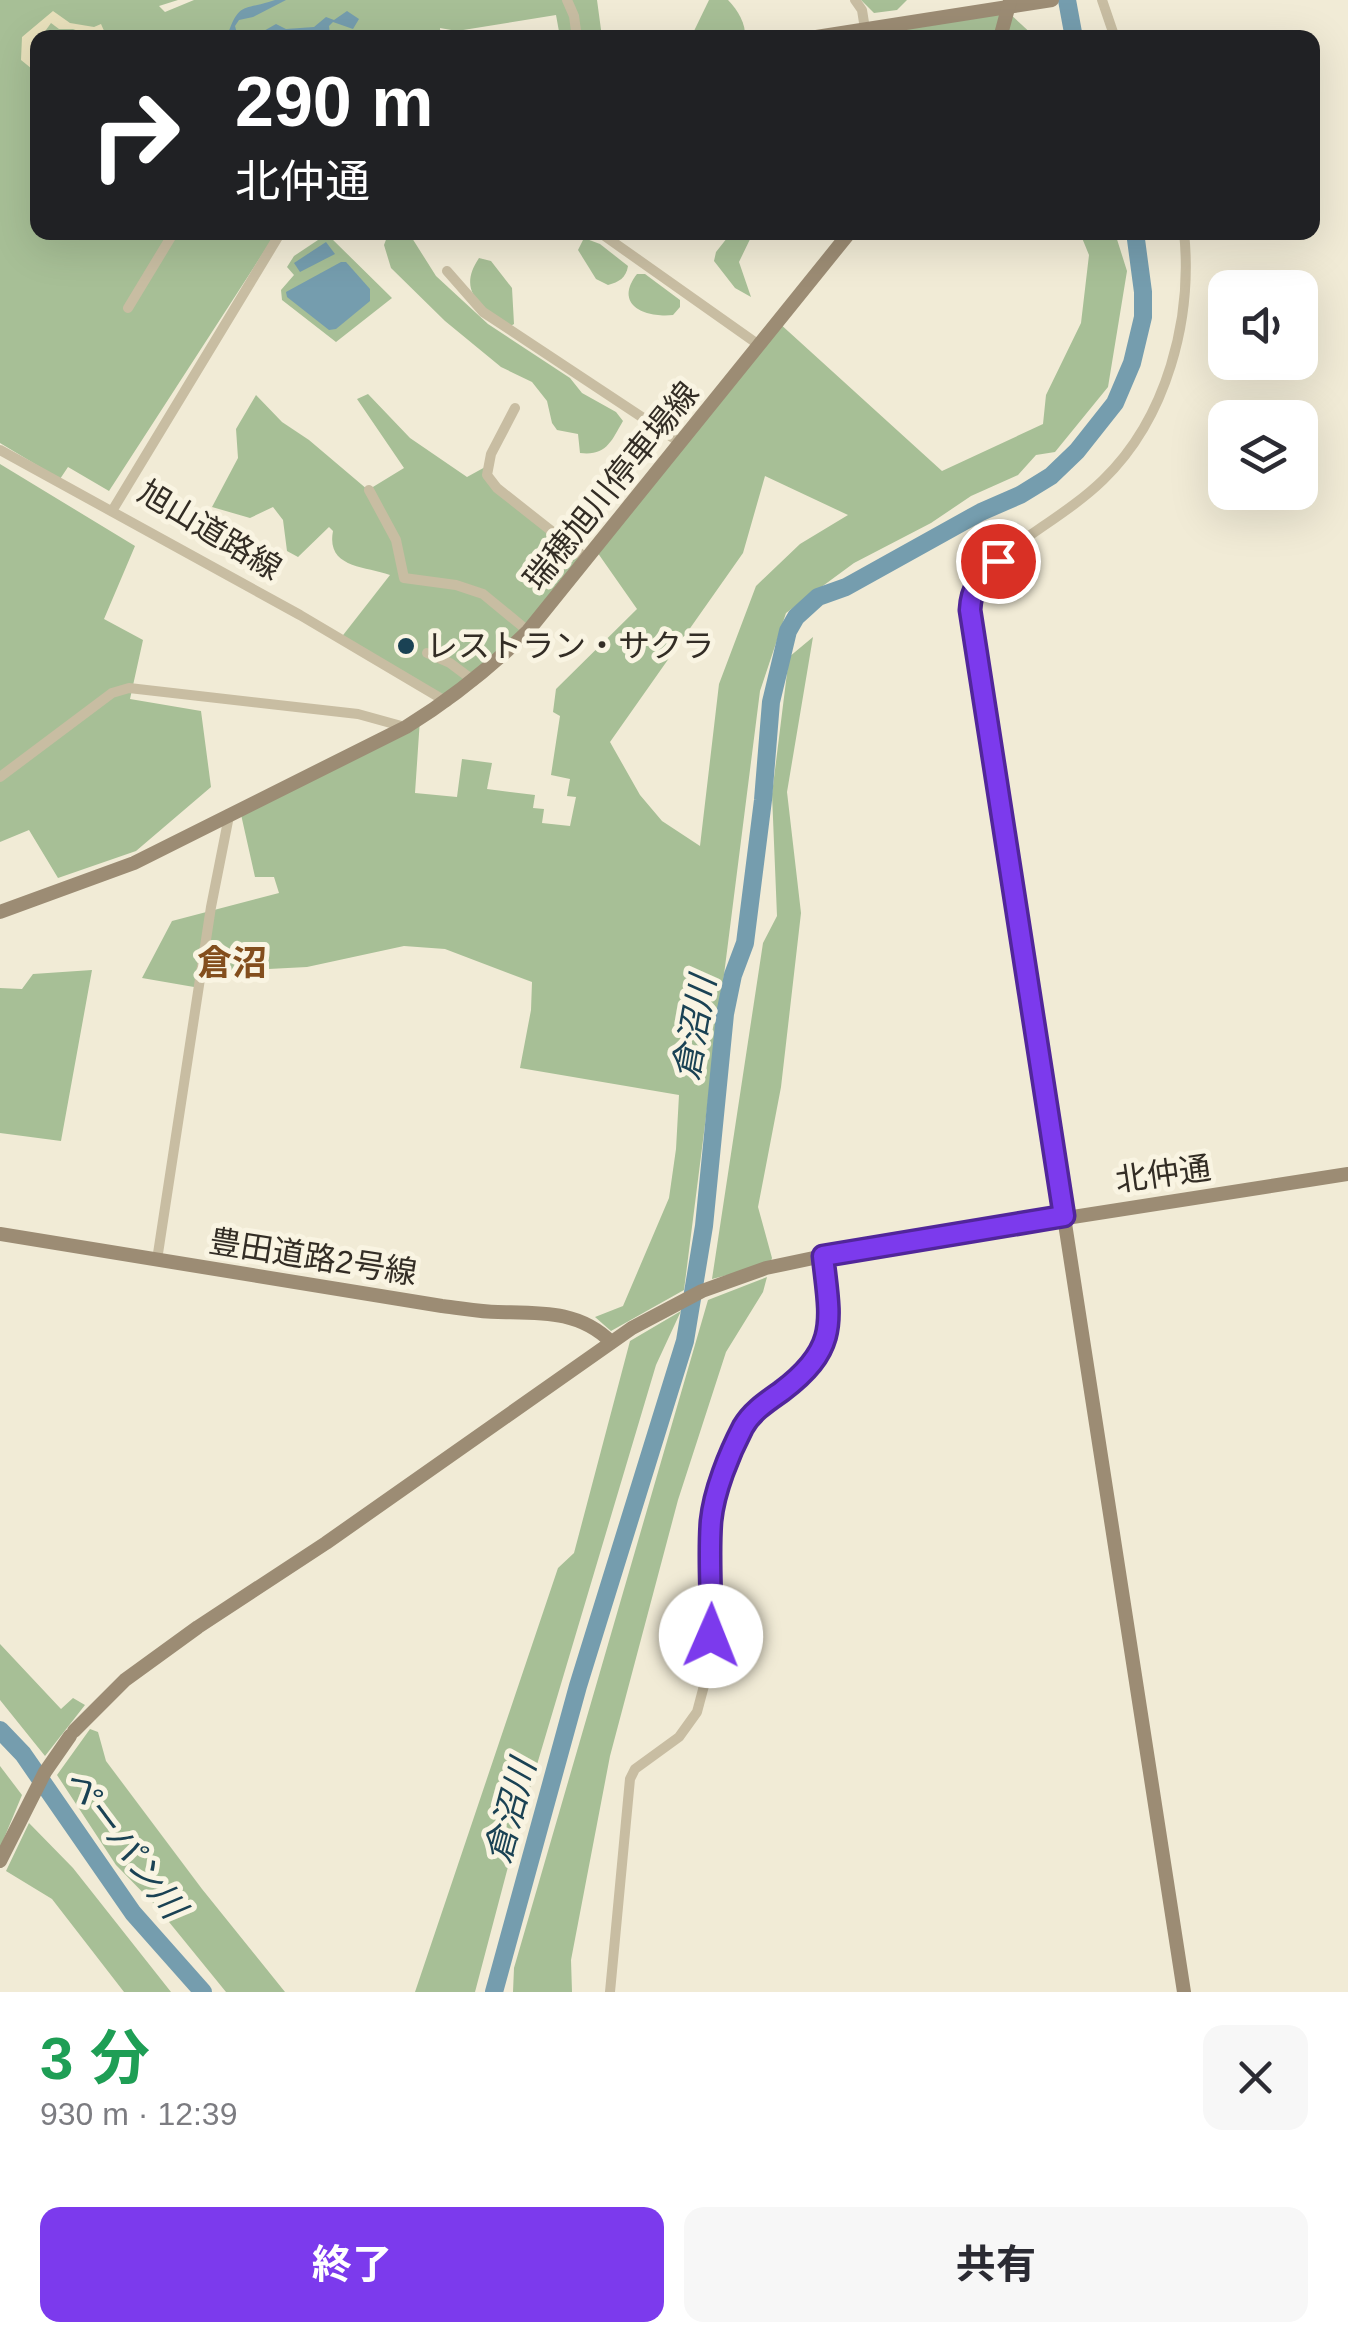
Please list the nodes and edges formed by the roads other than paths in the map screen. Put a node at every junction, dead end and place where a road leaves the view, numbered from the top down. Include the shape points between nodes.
1 (567, 0) edge
2 (855, 0) edge
3 (1052, 0) edge
4 (1102, 0) edge
5 (1010, 3) edge
6 (865, 29) junction
7 (576, 30) edge
8 (859, 30) edge
9 (1002, 30) edge
10 (1112, 30) edge
11 (169, 240) edge
12 (276, 240) edge
13 (610, 240) edge
14 (844, 240) edge
15 (1185, 240) edge
16 (447, 272) dead end
17 (128, 308) dead end
18 (759, 345) junction
19 (515, 408) dead end
20 (681, 443) junction
21 (0, 450) edge
22 (368, 490) dead end
23 (112, 511) junction
24 (586, 559) junction
25 (970, 610) joint
26 (528, 631) junction
27 (426, 653) dead end
28 (474, 680) junction
29 (447, 702) junction
30 (406, 727) junction
31 (0, 778) edge
32 (229, 816) junction
33 (0, 912) edge
34 (1348, 1174) edge
35 (1064, 1216) junction
36 (0, 1234) edge
37 (823, 1256) junction
38 (157, 1260) junction
39 (611, 1342) junction
40 (0, 1861) edge
41 (610, 1992) edge
42 (1184, 1992) edge

1 - 7 street
2 - 6 street
3 - 5 street
4 - 10 street
5 - 6 street
5 - 9 street
6 - 8 street
11 - 17 street
12 - 23 street, 旭山道路線
13 - 18 street
14 - 18 street, 瑞穂旭川停車場線
15 - 25 street via 1180,327 1158,402 1140,436 1094,489 986,570
16 - 20 street via 482,312
18 - 20 street, 瑞穂旭川停車場線
19 - 24 street via 491,454 488,475
20 - 24 street, 瑞穂旭川停車場線
21 - 23 street
22 - 26 street via 396,540 404,578 483,594
23 - 29 street, 旭山道路線
24 - 26 street, 瑞穂旭川停車場線
25 - 35 street
26 - 28 street, 瑞穂旭川停車場線
27 - 28 street
28 - 29 street, 瑞穂旭川停車場線
29 - 30 street, 瑞穂旭川停車場線
30 - 31 street via 358,714 129,688 112,693
30 - 32 street, 瑞穂旭川停車場線
32 - 33 street, 瑞穂旭川停車場線 via 134,863
32 - 38 street
34 - 35 street, 北仲通
35 - 37 street, 北仲通
35 - 42 street
36 - 38 street, 豊田道路2号線
37 - 39 street, 北仲通 via 702,1291
37 - 41 street via 828,1337 807,1368 744,1425 714,1508 709,1667 698,1712 630,1779
38 - 39 street, 豊田道路2号線 via 442,1306 565,1315
39 - 40 street, 北仲通 via 125,1680 72,1733 45,1772

